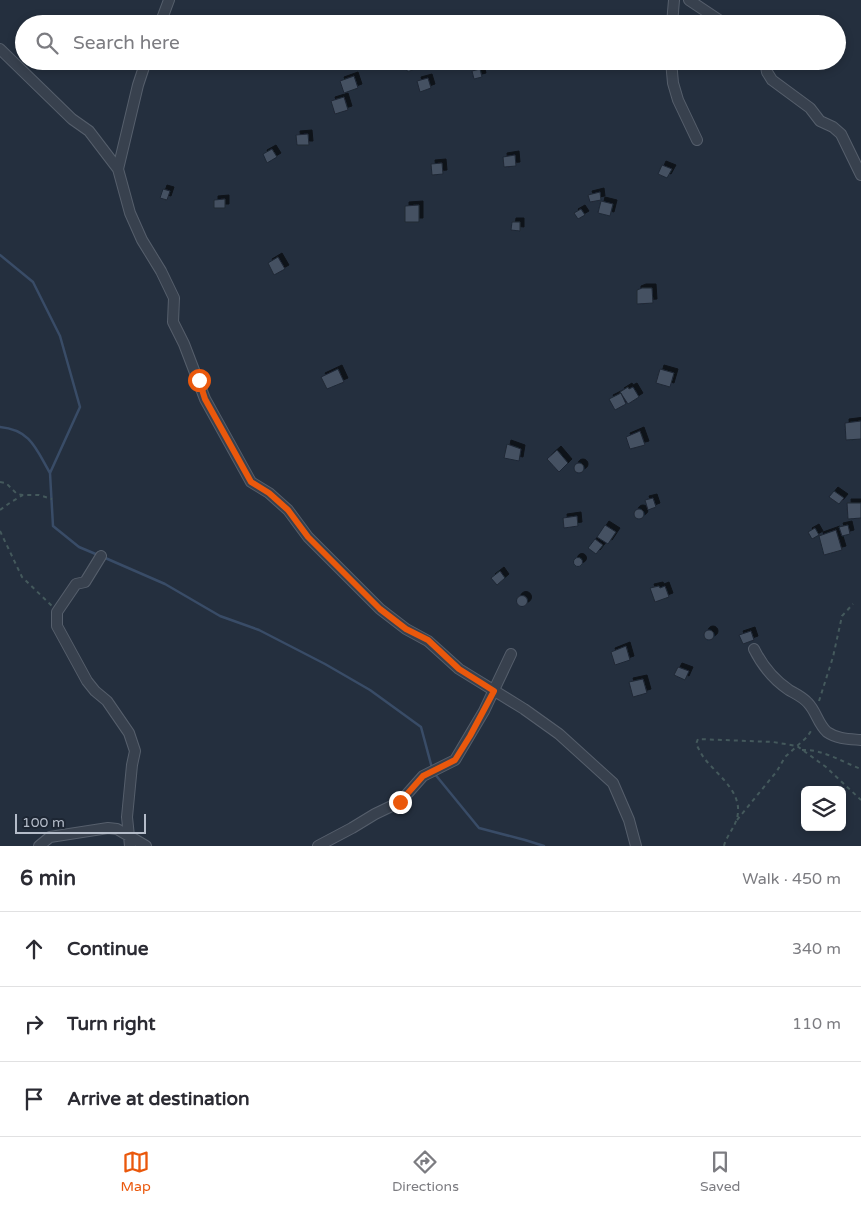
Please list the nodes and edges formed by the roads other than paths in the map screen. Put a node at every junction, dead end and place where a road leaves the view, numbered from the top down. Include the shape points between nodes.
1 (168, 0) edge
2 (674, 0) edge
3 (689, 0) edge
4 (163, 15) edge
5 (673, 15) edge
6 (712, 15) edge
7 (0, 49) edge
8 (15, 64) edge
9 (22, 70) edge
10 (143, 70) edge
11 (672, 70) edge
12 (767, 70) edge
13 (697, 140) dead end
14 (118, 169) junction
15 (861, 175) edge
16 (101, 556) dead end
17 (754, 649) dead end
18 (511, 654) dead end
19 (494, 691) junction
20 (861, 740) edge
21 (129, 841) edge
22 (39, 846) edge
23 (146, 846) edge
24 (318, 846) edge
25 (636, 846) edge

1 - 4 street
2 - 5 street
3 - 6 street
7 - 8 street
9 - 14 street via 72,119 89,131
10 - 14 street
11 - 13 street via 678,100
12 - 15 street via 772,80 810,108 820,121 841,134
14 - 19 street via 130,213 174,298 172,322 205,399 251,482 288,510 308,537 380,609 406,629 428,640 459,669
16 - 21 street via 86,582 76,584 66,596 57,612 57,626 87,681 107,701 129,733 135,751 128,817
17 - 20 street via 775,679 804,698 827,732
18 - 19 street
19 - 24 street via 455,760 423,776 400,802
19 - 25 street via 559,734 613,783
21 - 22 street via 117,829 108,828 50,837
21 - 23 street

